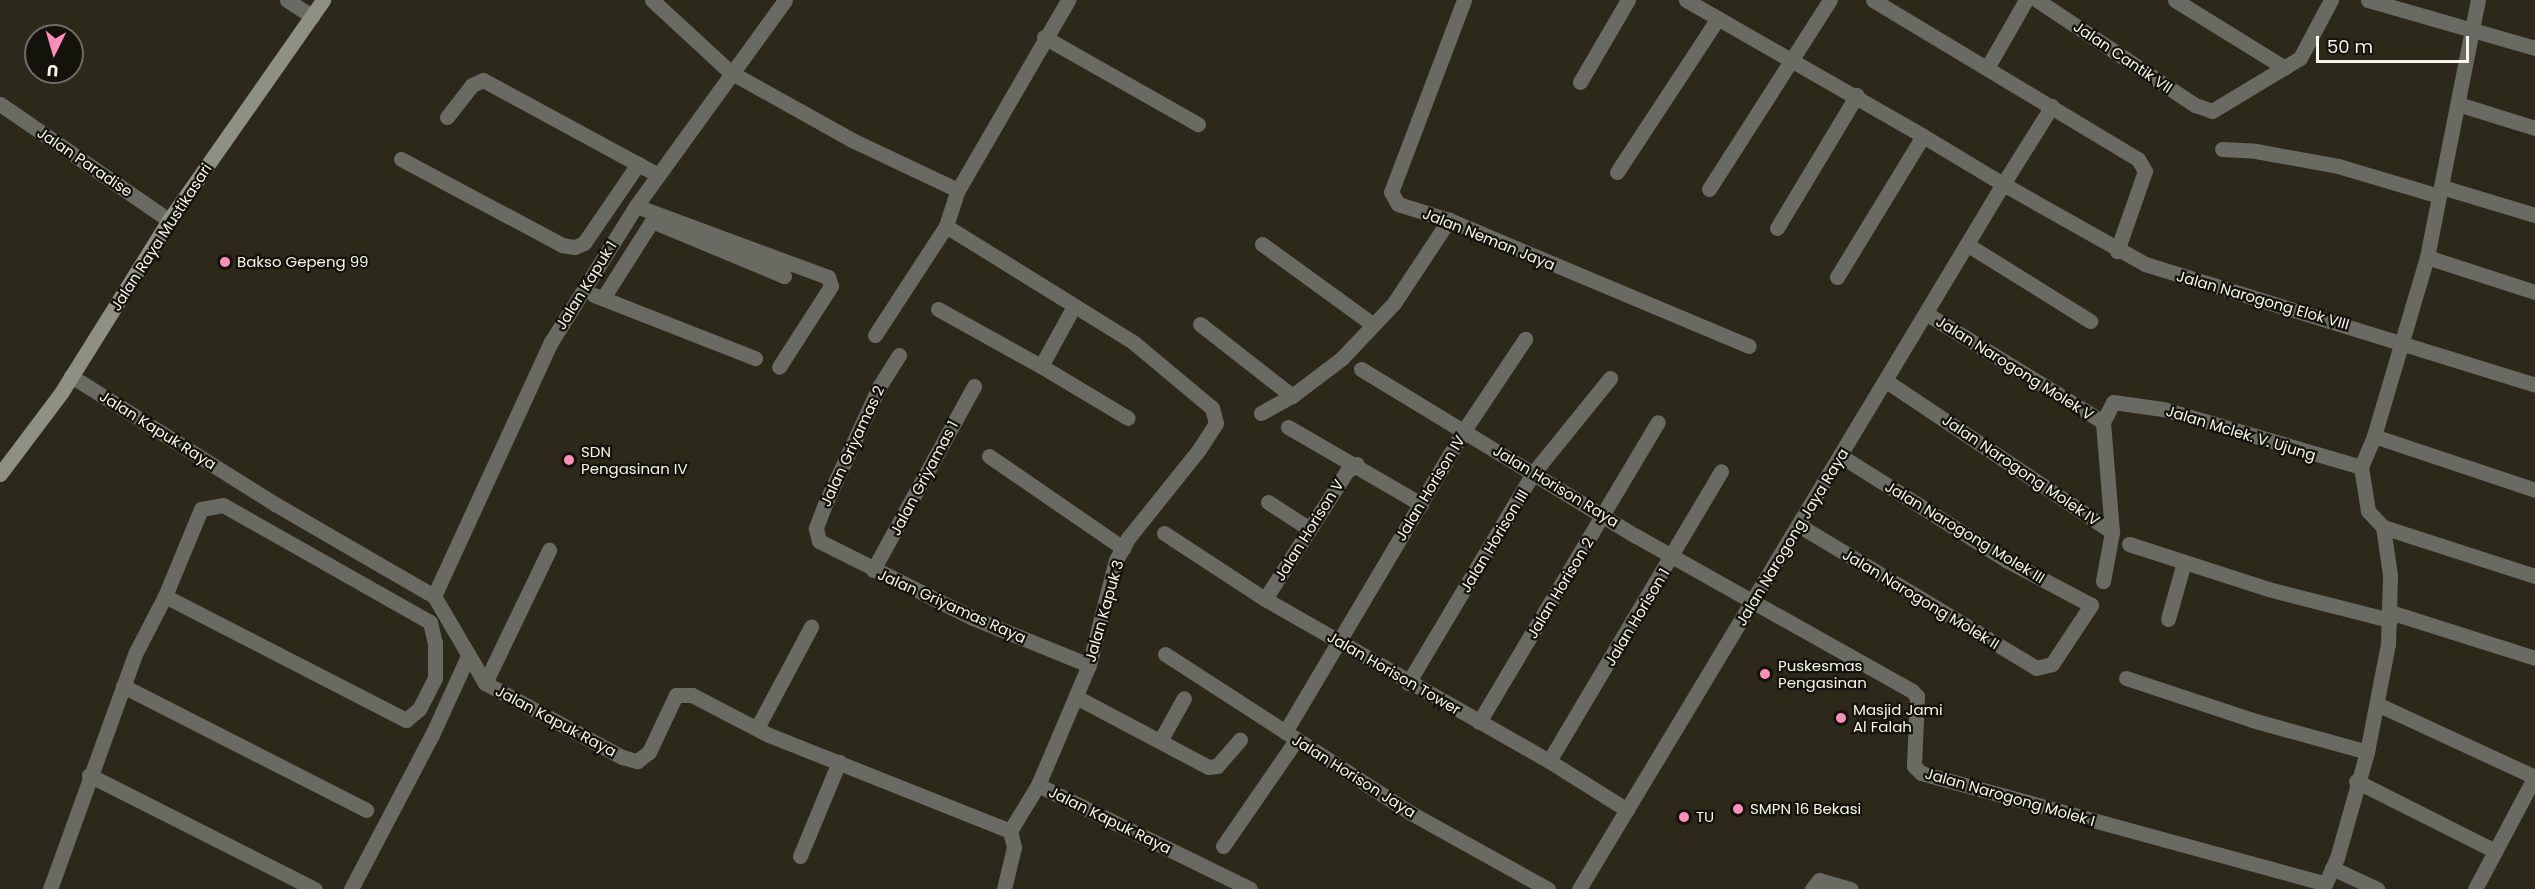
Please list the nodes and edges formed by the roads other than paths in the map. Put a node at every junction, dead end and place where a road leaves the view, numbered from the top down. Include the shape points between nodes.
1 (287, 0) edge
2 (323, 0) edge
3 (652, 0) edge
4 (784, 0) edge
5 (1068, 0) edge
6 (1464, 0) edge
7 (1628, 0) edge
8 (1686, 0) edge
9 (1830, 0) edge
10 (1873, 0) edge
11 (2026, 0) edge
12 (2037, 0) edge
13 (2175, 0) edge
14 (2331, 0) edge
15 (2368, 0) edge
16 (2478, 0) edge
17 (312, 16) junction
18 (1718, 18) junction
19 (2469, 31) junction
20 (1044, 37) junction
21 (2535, 48) edge
22 (1789, 61) junction
23 (1987, 68) junction
24 (2285, 68) junction
25 (730, 72) junction
26 (1580, 82) dead end
27 (1857, 95) junction
28 (0, 104) edge
29 (2458, 104) junction
30 (2052, 106) junction
31 (447, 117) dead end
32 (1198, 124) dead end
33 (2535, 129) edge
34 (1923, 136) junction
35 (2222, 149) dead end
36 (401, 159) dead end
37 (638, 164) junction
38 (1617, 172) dead end
39 (658, 175) junction
40 (2003, 184) junction
41 (1709, 189) dead end
42 (958, 190) junction
43 (2440, 191) junction
44 (636, 206) junction
45 (2535, 215) edge
46 (169, 220) junction
47 (1449, 220) junction
48 (946, 226) junction
49 (1777, 228) dead end
50 (1262, 244) dead end
51 (1968, 245) junction
52 (2117, 251) junction
53 (2427, 258) junction
54 (784, 276) dead end
55 (1837, 277) dead end
56 (583, 290) junction
57 (2535, 292) edge
58 (603, 298) junction
59 (1073, 308) junction
60 (938, 309) dead end
61 (1927, 314) junction
62 (2090, 321) dead end
63 (1200, 324) dead end
64 (1372, 324) junction
65 (875, 335) dead end
66 (1525, 339) dead end
67 (2403, 342) junction
68 (1749, 346) dead end
69 (899, 355) dead end
70 (755, 358) dead end
71 (1041, 366) junction
72 (779, 367) dead end
73 (1361, 369) dead end
74 (71, 376) junction
75 (1610, 378) dead end
76 (1887, 381) junction
77 (2535, 385) edge
78 (974, 386) dead end
79 (1292, 396) junction
80 (1262, 413) dead end
81 (1128, 418) dead end
82 (2103, 422) junction
83 (1658, 423) dead end
84 (1288, 427) dead end
85 (1463, 432) junction
86 (2374, 436) junction
87 (989, 456) dead end
88 (1841, 456) junction
89 (1358, 464) junction
90 (2361, 467) junction
91 (1534, 471) junction
92 (1721, 471) dead end
93 (0, 474) edge
94 (2535, 490) edge
95 (1268, 502) dead end
96 (1421, 504) junction
97 (1605, 514) junction
98 (1800, 525) junction
99 (2382, 527) junction
100 (1308, 528) junction
101 (2112, 532) junction
102 (1164, 533) dead end
103 (819, 541) joint
104 (2129, 544) dead end
105 (1123, 548) junction
106 (549, 550) dead end
107 (1674, 555) junction
108 (2184, 562) junction
109 (873, 570) junction
110 (2535, 576) edge
111 (2103, 581) dead end
112 (165, 596) junction
113 (434, 596) junction
114 (1265, 600) junction
115 (1752, 602) junction
116 (2390, 616) junction
117 (2168, 619) dead end
118 (811, 627) dead end
119 (1338, 640) junction
120 (1165, 654) dead end
121 (468, 656) junction
122 (2535, 658) edge
123 (1089, 665) junction
124 (2044, 668) joint
125 (2126, 678) dead end
126 (485, 683) junction
127 (1408, 683) junction
128 (123, 687) junction
129 (1076, 696) junction
130 (1184, 698) dead end
131 (2379, 705) junction
132 (1479, 722) junction
133 (757, 728) junction
134 (1291, 736) junction
135 (1240, 740) dead end
136 (1160, 741) junction
137 (2367, 752) junction
138 (1549, 760) junction
139 (839, 762) junction
140 (89, 775) junction
141 (2535, 776) edge
142 (2356, 781) junction
143 (1038, 785) junction
144 (2531, 795) edge
145 (366, 810) dead end
146 (1627, 810) junction
147 (1010, 831) junction
148 (1223, 846) dead end
149 (2494, 851) junction
150 (800, 856) dead end
151 (2332, 868) junction
152 (2323, 886) edge
153 (52, 888) edge
154 (315, 889) edge
155 (351, 889) edge
156 (1004, 889) edge
157 (1251, 889) edge
158 (1548, 889) edge
159 (1579, 889) edge
160 (1812, 889) edge
161 (1851, 889) edge
162 (2378, 889) edge
163 (2475, 889) edge

1 - 17 street
2 - 17 main road, Jalan Raya Mustikasari
3 - 25 street
4 - 25 street, Jalan Kapuk 1
5 - 20 street
6 - 47 street, Jalan Neman Jaya via 1391,192 1398,204
7 - 26 street
8 - 18 street, Jalan Narogong Elok VIII
9 - 22 street
10 - 23 street
11 - 23 street
12 - 24 street, Jalan Cantik VII via 2195,105 2212,111
13 - 24 street
14 - 24 street via 2308,47
15 - 19 street
16 - 19 street
17 - 46 main road, Jalan Raya Mustikasari
18 - 22 street, Jalan Narogong Elok VIII
18 - 38 street
19 - 21 street
19 - 29 street
20 - 32 street
20 - 42 street
22 - 27 street, Jalan Narogong Elok VIII
22 - 41 street
23 - 30 street
25 - 39 street, Jalan Kapuk 1
25 - 42 street via 852,140
27 - 34 street, Jalan Narogong Elok VIII
27 - 49 street
28 - 46 street, Jalan Paradise
29 - 33 street
29 - 43 street
30 - 40 street, Jalan Narogong Jaya Raya
30 - 52 street via 2138,159 2145,171
31 - 37 street via 472,86 483,80
34 - 40 street, Jalan Narogong Elok VIII
34 - 55 street
35 - 43 street via 2338,166
36 - 37 street via 562,245 575,247 584,243
37 - 39 street
39 - 44 street, Jalan Kapuk 1
40 - 51 street, Jalan Narogong Jaya Raya
40 - 52 street, Jalan Narogong Elok VIII
42 - 48 street
43 - 45 street
43 - 53 street
44 - 56 street, Jalan Kapuk 1
44 - 72 street via 828,277 831,286
46 - 74 main road, Jalan Raya Mustikasari
47 - 64 street via 1405,287
47 - 68 street, Jalan Neman Jaya
48 - 59 street
48 - 65 street
50 - 64 street
51 - 61 street, Jalan Narogong Jaya Raya
51 - 62 street
52 - 67 street, Jalan Narogong Elok VIII via 2169,272
53 - 57 street
53 - 67 street
54 - 58 street via 652,221
56 - 58 street
56 - 113 street, Jalan Kapuk 1 via 551,342
58 - 70 street
59 - 71 street
59 - 105 street, Jalan Kapuk 3 via 1133,342 1157,361 1212,408 1216,423
60 - 71 street
61 - 76 street, Jalan Narogong Jaya Raya
61 - 82 street, Jalan Narogong Molek V
63 - 79 street
64 - 79 street via 1342,358
66 - 85 street, Jalan Horison IV
67 - 77 street, Jalan Narogong Elok VIII
67 - 86 street
69 - 103 street, Jalan Griyamas 2 via 880,385 825,504 816,528
71 - 81 street
73 - 85 street, Jalan Horison Raya
74 - 93 main road, Jalan Raya Mustikasari
74 - 113 street, Jalan Kapuk Raya via 275,504
75 - 91 street, Jalan Horison III
76 - 88 street, Jalan Narogong Jaya Raya
76 - 101 street, Jalan Narogong Molek IV
78 - 109 street, Jalan Griyamas 1
79 - 80 street
82 - 90 street, Jalan Mclek. V. Ujung via 2113,402 2163,409
82 - 101 street
83 - 97 street, Jalan Horison 2
84 - 89 street
85 - 91 street, Jalan Horison Raya
85 - 96 street, Jalan Horison IV
86 - 90 street
86 - 94 street
87 - 105 street
88 - 98 street, Jalan Narogong Jaya Raya
88 - 124 street, Jalan Narogong Molek III via 2006,561 2091,605 2052,664
89 - 96 street
89 - 100 street, Jalan Horison V via 1347,471
90 - 99 street via 2368,511
91 - 97 street, Jalan Horison Raya
91 - 127 street, Jalan Horison III
92 - 107 street, Jalan Horison 1
95 - 100 street
96 - 119 street, Jalan Horison IV
97 - 107 street, Jalan Horison Raya
97 - 132 street, Jalan Horison 2
98 - 115 street, Jalan Narogong Jaya Raya
98 - 124 street, Jalan Narogong Molek II via 1967,628 2036,668
99 - 110 street
99 - 116 street via 2391,575
100 - 114 street, Jalan Horison V
101 - 111 street, Jalan Narogong Molek IV
102 - 114 street, Jalan Horison Tower
103 - 109 street, Jalan Griyamas Raya
104 - 108 street
105 - 123 street, Jalan Kapuk 3 via 1109,584
106 - 126 street
107 - 115 street, Jalan Horison Raya
107 - 138 street, Jalan Horison 1
108 - 116 street via 2323,604
108 - 117 street
109 - 123 street, Jalan Griyamas Raya via 973,618
112 - 112 street via 201,509 224,505 430,622 435,643 435,678 419,709 406,720
112 - 128 street
113 - 121 street, Jalan Kapuk Raya
114 - 119 street, Jalan Horison Tower
115 - 146 street, Jalan Narogong Jaya Raya
115 - 152 street, Jalan Narogong Molek I via 1917,696 1913,755 1914,766 1921,773
116 - 122 street
116 - 131 street
118 - 133 street
119 - 127 street, Jalan Horison Tower
119 - 134 street, Jalan Horison IV
120 - 134 street, Jalan Horison Jaya
121 - 126 street, Jalan Kapuk Raya
121 - 155 street via 451,697
123 - 129 street, Jalan Kapuk 3
125 - 137 street via 2252,720
126 - 133 street, Jalan Kapuk Raya via 622,757 637,761 649,752 672,701 682,693
127 - 132 street, Jalan Horison Tower
128 - 140 street
128 - 145 street
129 - 136 street
129 - 143 street, Jalan Kapuk 3
130 - 136 street
131 - 137 street
131 - 141 street
132 - 138 street, Jalan Horison Tower
133 - 139 street, Jalan Kapuk Raya
134 - 148 street, Jalan Horison IV
134 - 158 street, Jalan Horison Jaya via 1409,812
135 - 136 street via 1213,767
137 - 142 street
138 - 146 street, Jalan Horison Tower
139 - 147 street, Jalan Kapuk Raya via 875,780
139 - 150 street
140 - 153 street
140 - 154 street
141 - 144 street
142 - 149 street
142 - 151 street
143 - 147 street, Jalan Kapuk Raya
143 - 157 street, Jalan Kapuk Raya
144 - 149 street
146 - 159 street, Jalan Narogong Jaya Raya
147 - 156 street via 1014,847
149 - 163 street
151 - 152 street
151 - 162 street
160 - 161 street via 1819,880

